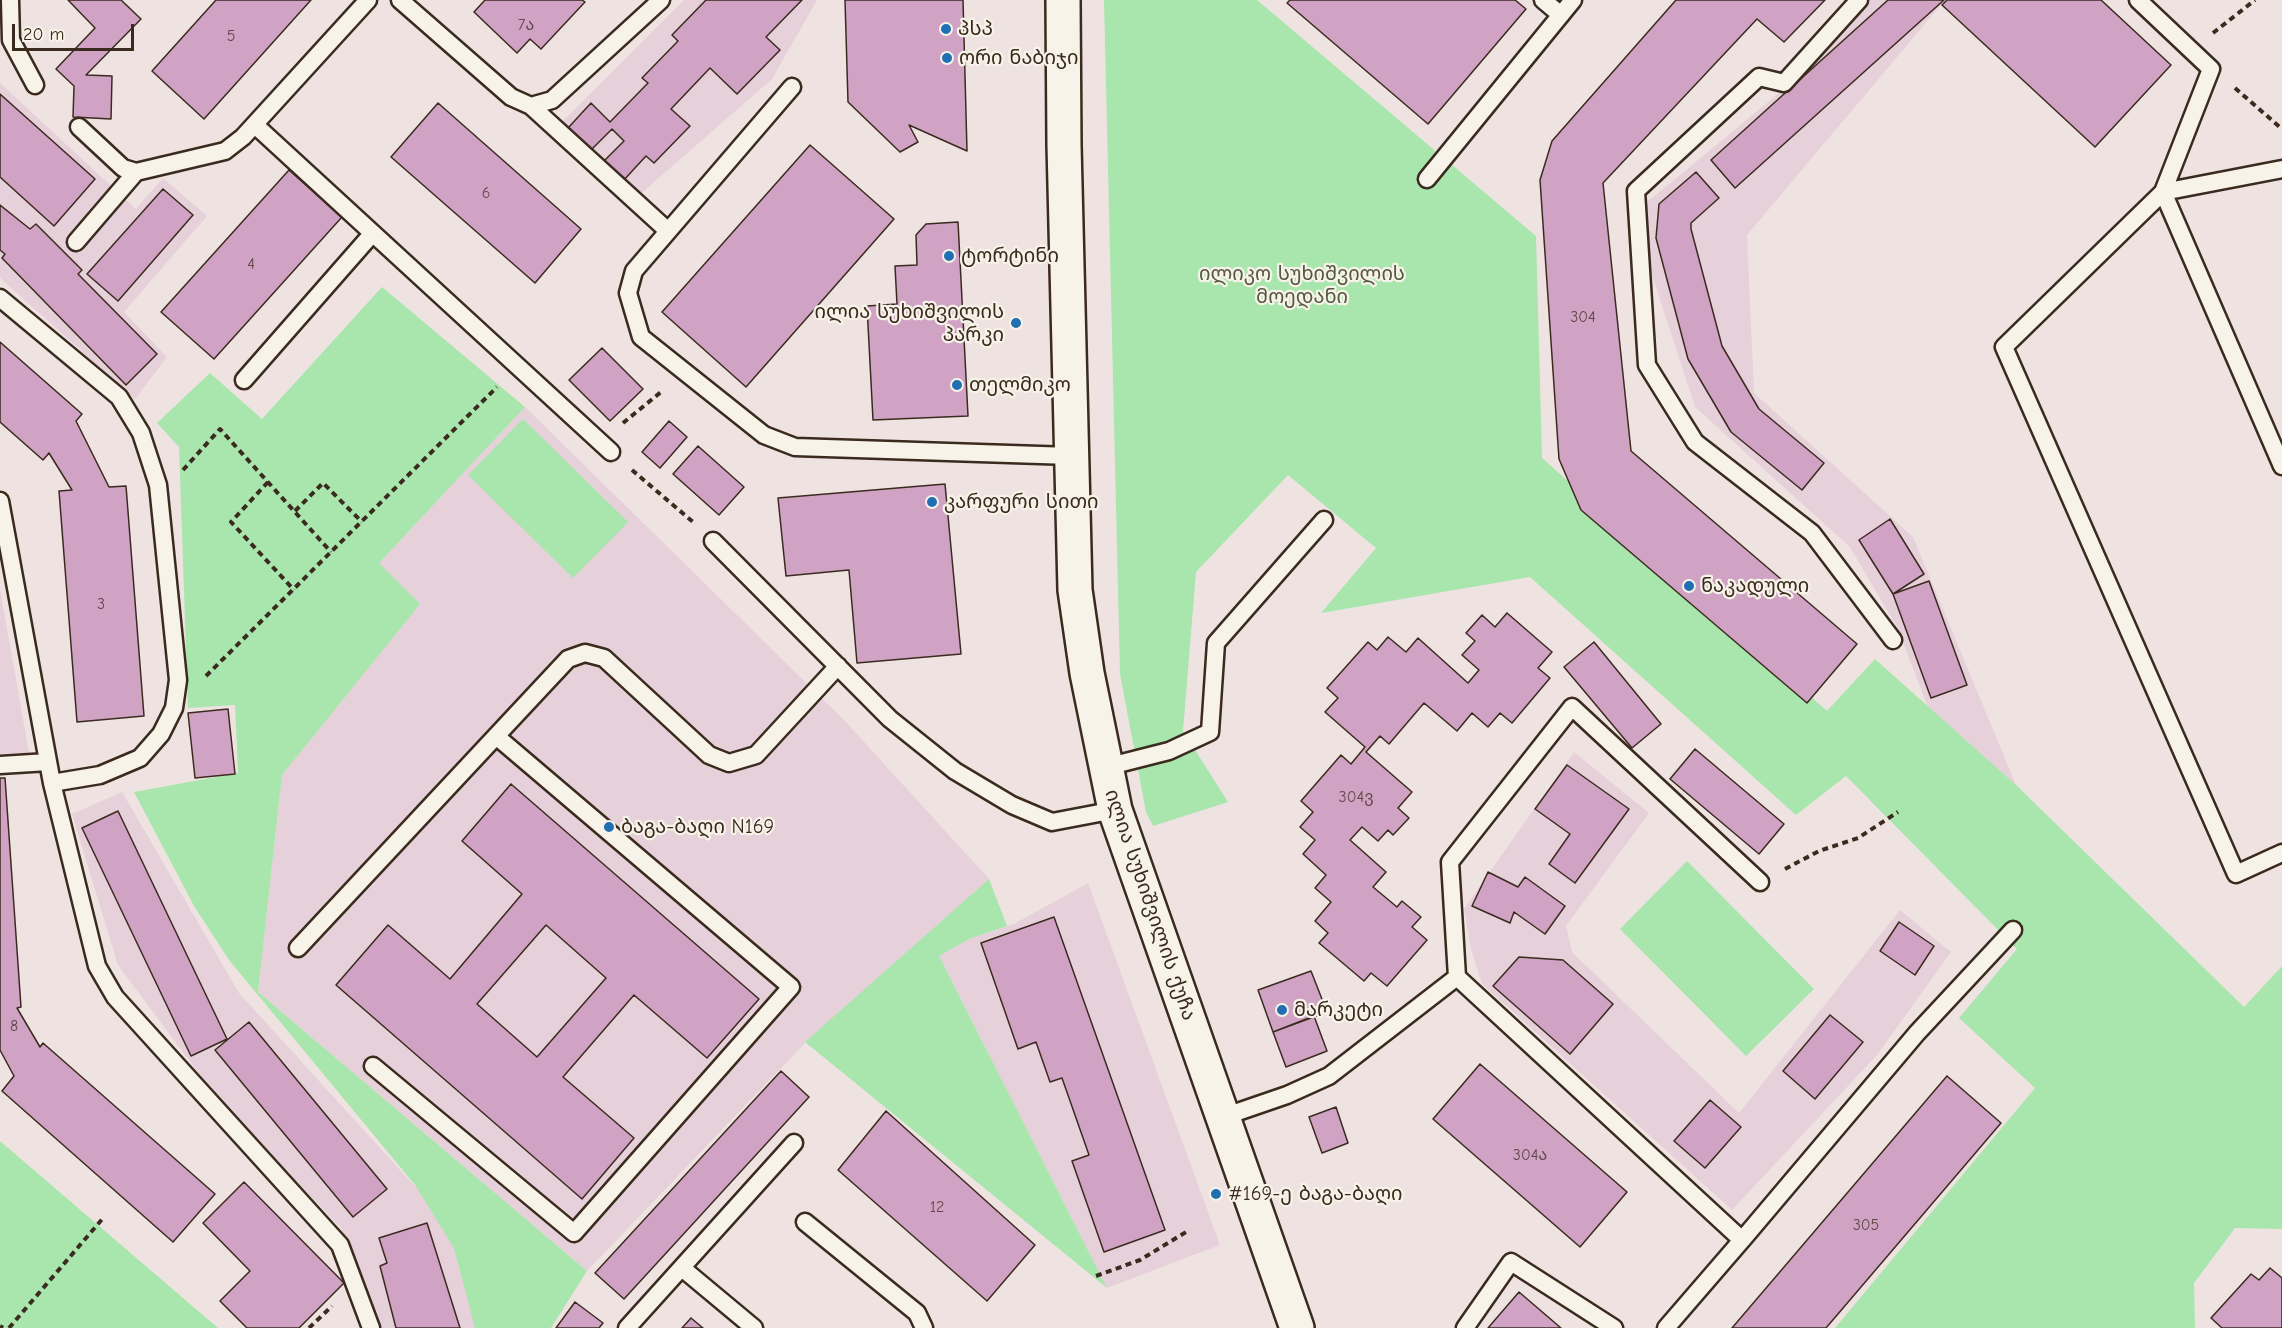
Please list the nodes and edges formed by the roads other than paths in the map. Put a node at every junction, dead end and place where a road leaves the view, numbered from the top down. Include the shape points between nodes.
1 (11, 0) edge
2 (368, 0) edge
3 (400, 0) edge
4 (661, 0) edge
5 (1063, 0) edge
6 (1543, 0) edge
7 (1573, 0) edge
8 (1859, 0) edge
9 (2138, 0) edge
10 (1561, 15) junction
11 (34, 85) dead end
12 (792, 87) dead end
13 (531, 106) junction
14 (255, 125) junction
15 (79, 127) dead end
16 (2282, 169) edge
17 (136, 172) junction
18 (1427, 179) dead end
19 (2163, 192) junction
20 (668, 231) junction
21 (372, 234) junction
22 (76, 242) dead end
23 (0, 298) edge
24 (244, 380) dead end
25 (606, 447) road end
26 (1071, 456) junction
27 (2282, 466) edge
28 (0, 501) edge
29 (1324, 520) dead end
30 (713, 541) road end
31 (1893, 640) dead end
32 (838, 666) junction
33 (496, 736) junction
34 (48, 762) junction
35 (0, 765) edge
36 (1106, 767) junction
37 (52, 783) junction
38 (1115, 810) junction
39 (2282, 854) edge
40 (1760, 882) road end
41 (2013, 930) dead end
42 (298, 948) dead end
43 (1457, 977) junction
44 (373, 1066) dead end
45 (1223, 1118) junction
46 (794, 1143) dead end
47 (805, 1222) dead end
48 (1742, 1240) junction
49 (682, 1268) junction
50 (371, 1328) edge
51 (627, 1328) edge
52 (754, 1328) edge
53 (924, 1328) edge
54 (1297, 1328) edge
55 (1465, 1328) edge
56 (1614, 1328) edge
57 (1666, 1328) edge

1 - 11 lane via 11,40
2 - 14 lane
3 - 13 lane via 511,97
4 - 13 lane via 552,100
5 - 26 street, ილია სუხიშვილის ქუჩა
6 - 10 lane
7 - 10 lane
8 - 31 lane via 1784,83 1759,77 1636,191 1647,365 1695,442 1812,532
9 - 19 lane via 2211,69
10 - 18 lane
12 - 20 lane
13 - 20 lane
14 - 17 lane via 225,151
14 - 21 lane
15 - 17 lane via 123,168
16 - 19 lane
17 - 22 lane
19 - 27 lane
19 - 39 lane via 2004,347 2236,874
20 - 26 lane via 634,271 628,292 640,337 764,435 795,447
21 - 24 lane
21 - 25 lane
23 - 37 lane via 119,397 141,433 158,485 178,680 174,708 161,734 140,758 100,775
26 - 36 street, ილია სუხიშვილის ქუჩა via 1076,590 1087,673
28 - 34 lane
29 - 36 lane via 1216,643 1210,732 1169,751
30 - 32 lane
32 - 33 lane via 756,755 729,763 709,755 604,658 585,653 568,659
32 - 38 lane via 890,720 955,771 1012,806 1052,822
33 - 42 lane
33 - 44 lane via 791,987 574,1233
34 - 35 lane
34 - 37 lane
36 - 38 street, ილია სუხიშვილის ქუჩა
37 - 50 lane via 97,966 115,997 340,1245
38 - 45 street, ილია სუხიშვილის ქუჩა
40 - 43 lane via 1572,707 1450,862
41 - 48 lane via 1917,1033
43 - 45 lane via 1329,1076
43 - 48 lane
45 - 54 street, ილია სუხიშვილის ქუჩა
46 - 49 lane
47 - 53 lane via 917,1313
48 - 57 lane
49 - 51 lane
49 - 52 lane
55 - 56 lane via 1511,1262

